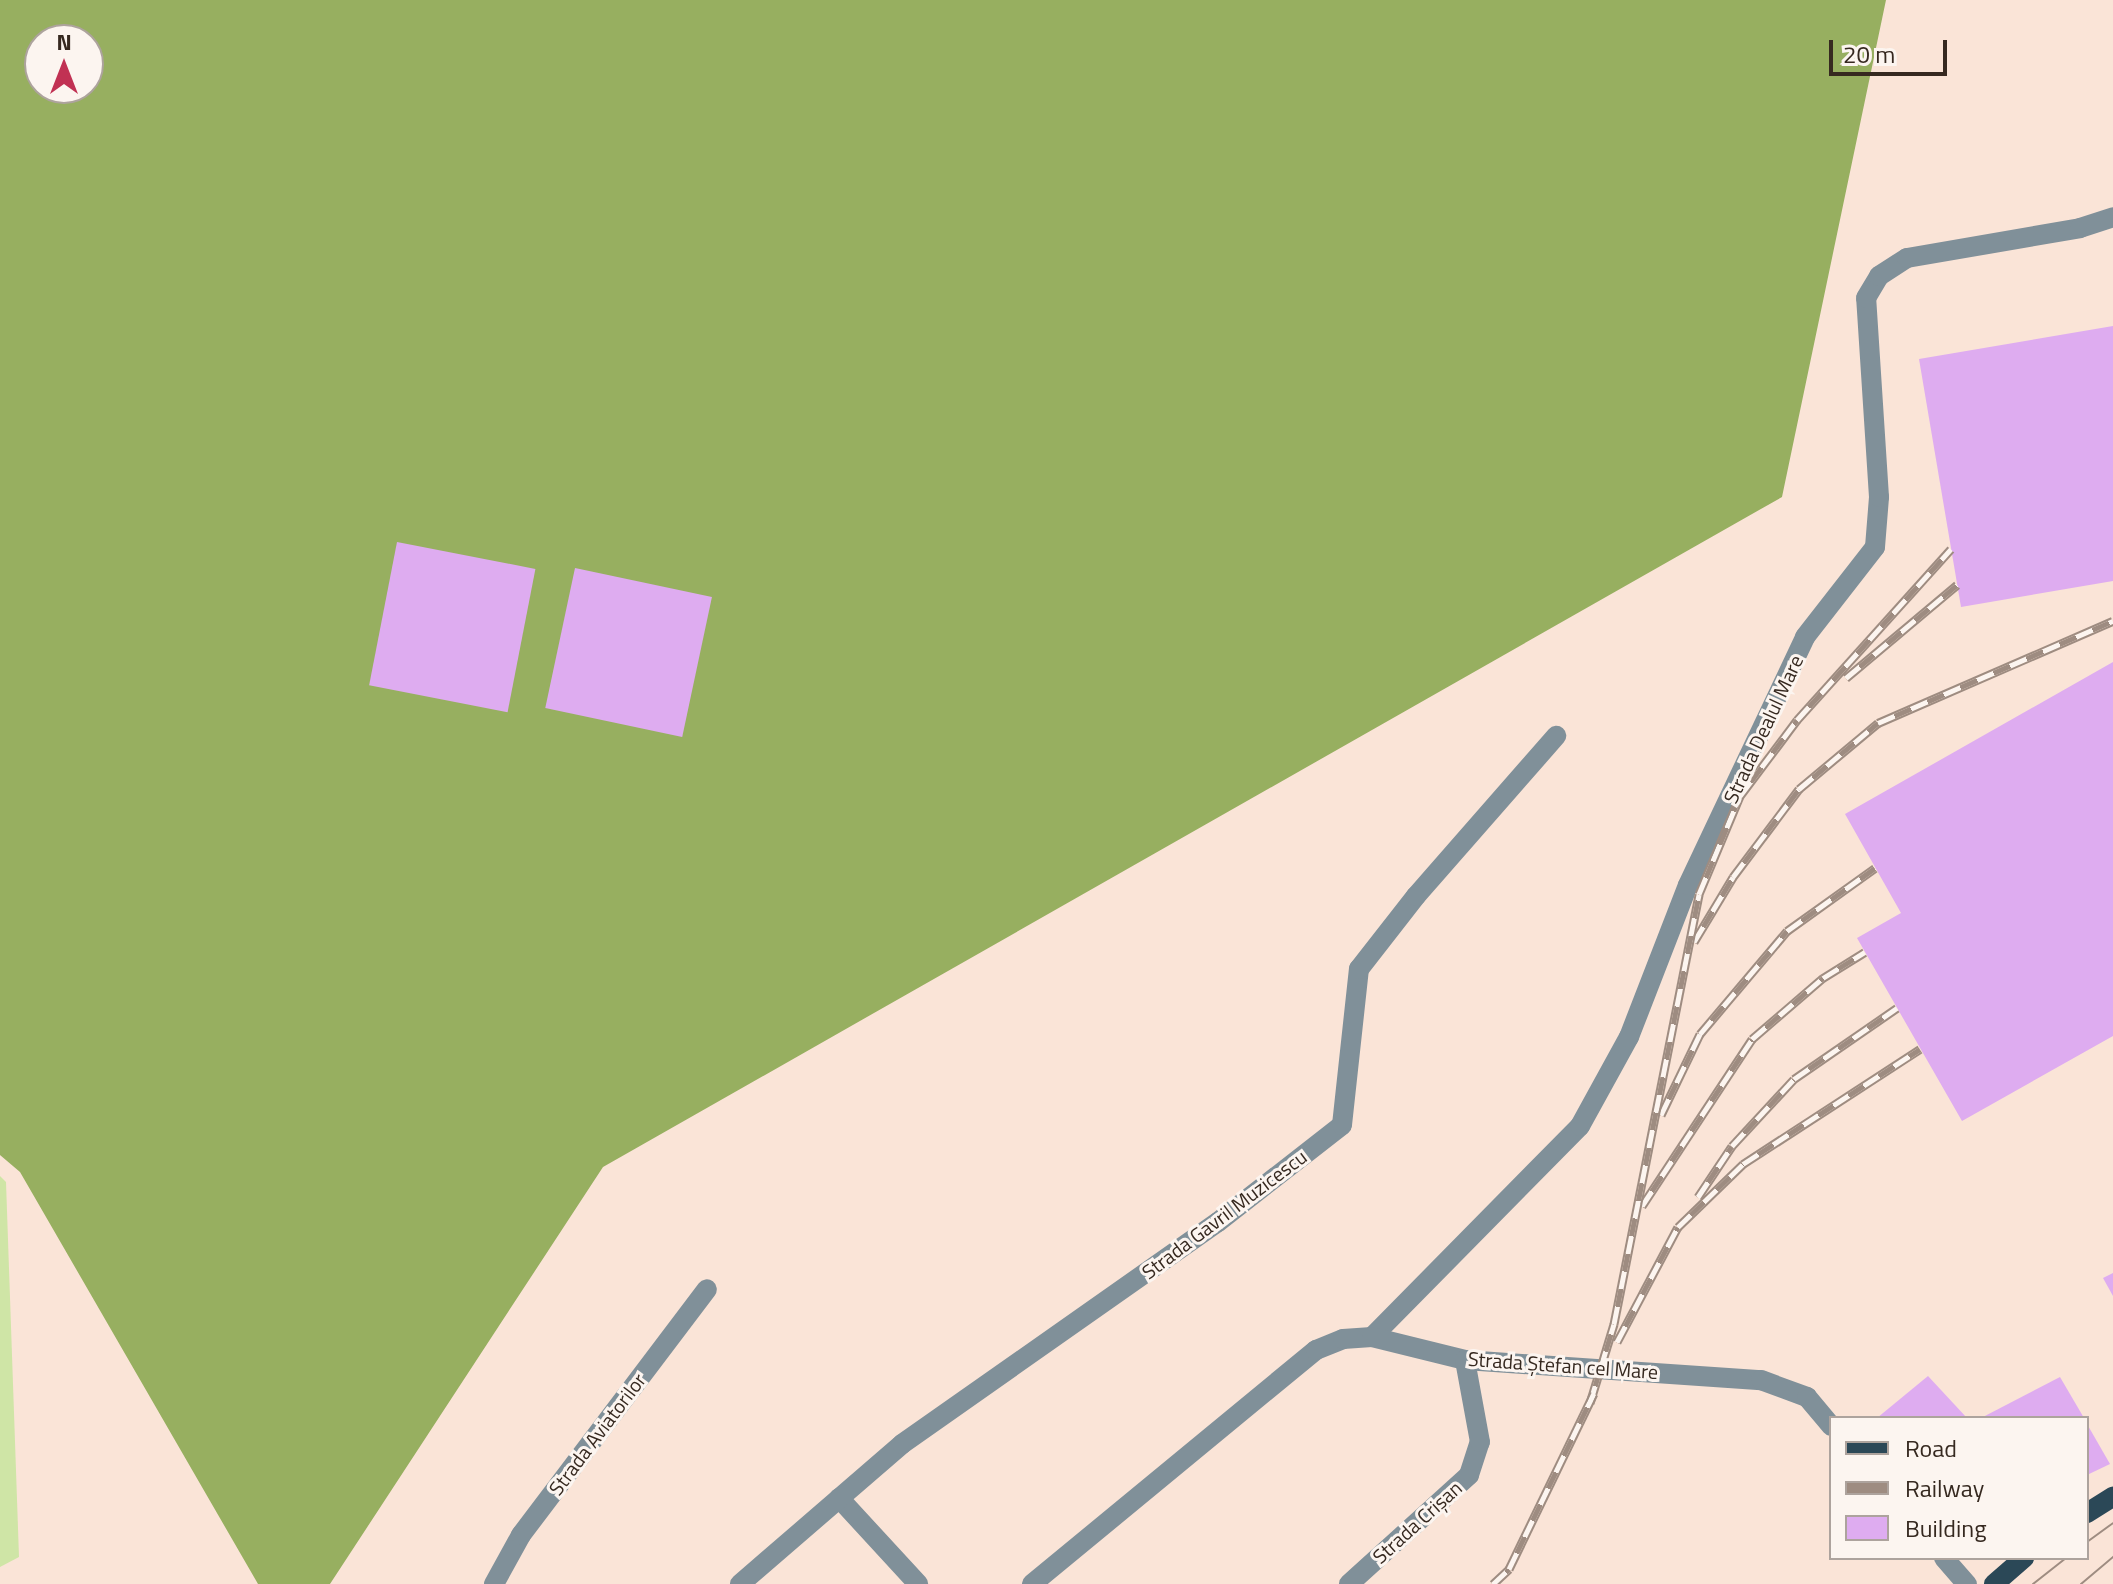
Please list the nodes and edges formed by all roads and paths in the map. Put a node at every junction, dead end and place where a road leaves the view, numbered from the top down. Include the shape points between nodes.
1 (2113, 217) edge
2 (1556, 736) dead end
3 (707, 1289) dead end
4 (1372, 1337) junction
5 (1465, 1360) junction
6 (1829, 1424) edge
7 (2113, 1497) edge
8 (839, 1498) junction
9 (2089, 1512) edge
10 (1946, 1560) edge
11 (2022, 1560) edge
12 (494, 1584) edge
13 (740, 1584) edge
14 (918, 1584) edge
15 (1032, 1584) edge
16 (1349, 1584) edge
17 (1967, 1584) edge
18 (1994, 1584) edge

1 - 4 street, Strada Dealul Mare via 2080,228 1907,258 1879,276 1866,298 1879,497 1875,547 1805,637 1688,885 1629,1037 1580,1126
2 - 8 street, Strada Gavril Muzicescu via 1359,969 1342,1125 1218,1222 902,1444
3 - 12 street, Strada Aviatorilor via 521,1535
4 - 5 street, Strada Ștefan cel Mare
4 - 15 street, Strada Ștefan cel Mare via 1343,1339 1316,1350
5 - 6 street, Strada Ștefan cel Mare via 1761,1380 1807,1397
5 - 16 street, Strada Crișan via 1480,1442 1469,1475
7 - 9 main road
8 - 13 street, Strada Gavril Muzicescu
8 - 14 street
10 - 17 street
11 - 18 main road

